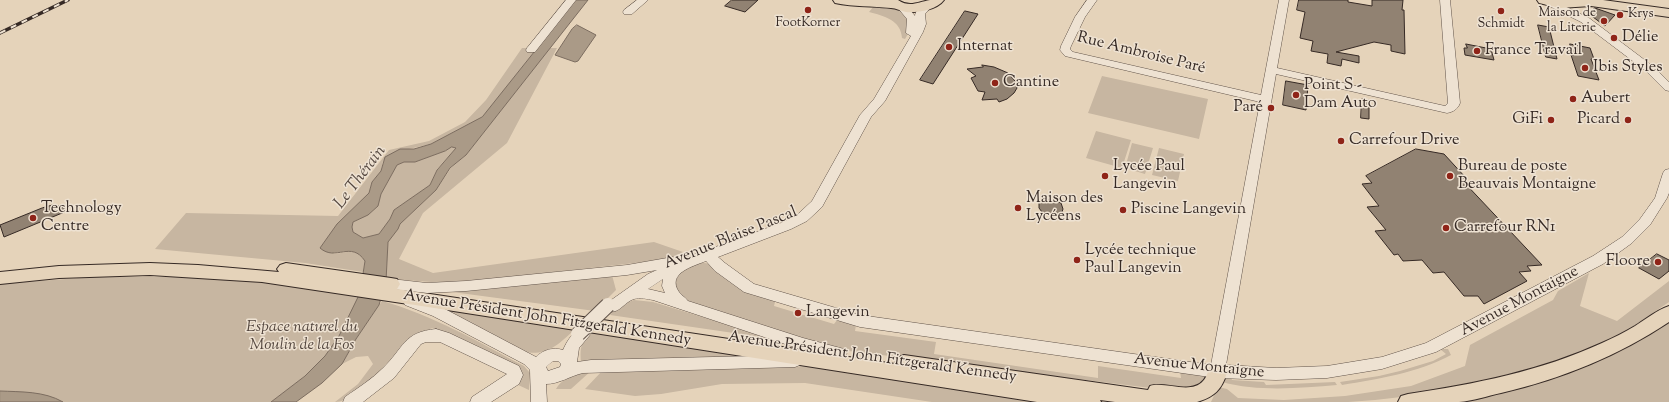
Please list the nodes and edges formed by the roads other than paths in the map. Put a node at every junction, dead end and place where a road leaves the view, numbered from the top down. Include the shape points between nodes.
1 (571, 0) edge
2 (643, 0) edge
3 (839, 0) edge
4 (938, 0) edge
5 (1092, 0) edge
6 (1284, 0) edge
7 (1445, 0) edge
8 (1544, 0) edge
9 (1608, 0) edge
10 (1574, 2) edge
11 (896, 4) edge
12 (927, 6) junction
13 (1669, 9) edge
14 (628, 12) dead end
15 (1669, 13) edge
16 (1585, 20) junction
17 (531, 50) dead end
18 (1271, 70) junction
19 (1669, 88) edge
20 (1266, 100) junction
21 (1669, 173) edge
22 (706, 253) junction
23 (676, 264) junction
24 (0, 270) edge
25 (0, 278) edge
26 (360, 284) junction
27 (390, 289) junction
28 (624, 292) junction
29 (683, 304) junction
30 (1669, 313) edge
31 (580, 334) junction
32 (839, 353) junction
33 (814, 360) junction
34 (542, 364) junction
35 (563, 369) junction
36 (1217, 372) junction
37 (1026, 381) junction
38 (1054, 396) junction
39 (351, 402) edge
40 (478, 402) edge
41 (539, 402) edge
42 (543, 402) edge
43 (1077, 402) edge
44 (1091, 402) edge
45 (1171, 402) edge
46 (1408, 402) edge

1 - 17 street
2 - 14 street
3 - 11 main road
4 - 12 main road
5 - 20 street, Rue Ambroise Paré via 1078,19 1066,46 1065,50 1069,54
6 - 18 street
7 - 18 street via 1454,103 1447,110
8 - 10 main road via 1562,4
8 - 16 street
9 - 13 main road
10 - 15 main road
10 - 16 street via 1572,9
11 - 12 main road via 915,8
11 - 22 street, Avenue Blaise Pascal via 912,19 911,33 808,204 799,213 782,222
12 - 22 street, Avenue Blaise Pascal via 920,14 921,26 913,42 879,100 862,123 814,208 786,226
16 - 19 street via 1650,69
18 - 20 street
20 - 36 street
21 - 36 street, Avenue Montaigne via 1655,208 1641,226 1619,246 1591,264 1438,344 1382,363 1327,372
22 - 23 street, Avenue Blaise Pascal
22 - 36 street, Avenue Montaigne via 720,267 753,289 856,320
23 - 28 street
23 - 28 street, Avenue Blaise Pascal
23 - 29 street via 669,279 669,288 674,298
24 - 26 main road, Avenue Président John Fitzgerald Kennedy via 59,265 219,263
25 - 26 main road, Avenue Président John Fitzgerald Kennedy via 104,270 181,270
26 - 27 main road, Avenue Président John Fitzgerald Kennedy
27 - 28 street via 455,287
27 - 32 main road, Avenue Président John Fitzgerald Kennedy
27 - 33 main road, Avenue Président John Fitzgerald Kennedy via 415,298
27 - 34 street via 528,360
28 - 29 street via 650,294
28 - 31 street, Avenue Blaise Pascal
29 - 32 street via 803,344
30 - 46 main road via 1617,344 1550,371 1489,388
31 - 34 street, Avenue Blaise Pascal
31 - 35 street, Avenue Blaise Pascal
32 - 37 main road, Avenue Président John Fitzgerald Kennedy
33 - 35 street
33 - 38 main road, Avenue Président John Fitzgerald Kennedy
34 - 35 street via 541,375 546,377
34 - 35 street via 560,354
34 - 41 street
35 - 42 street, Avenue Blaise Pascal via 550,386
36 - 37 main road via 1211,390 1193,395 1066,382
37 - 45 main road, Avenue Président John Fitzgerald Kennedy
38 - 43 street
38 - 44 main road, Avenue Président John Fitzgerald Kennedy
39 - 40 street via 388,373 416,340 423,336 440,336 511,367 515,372 513,379

